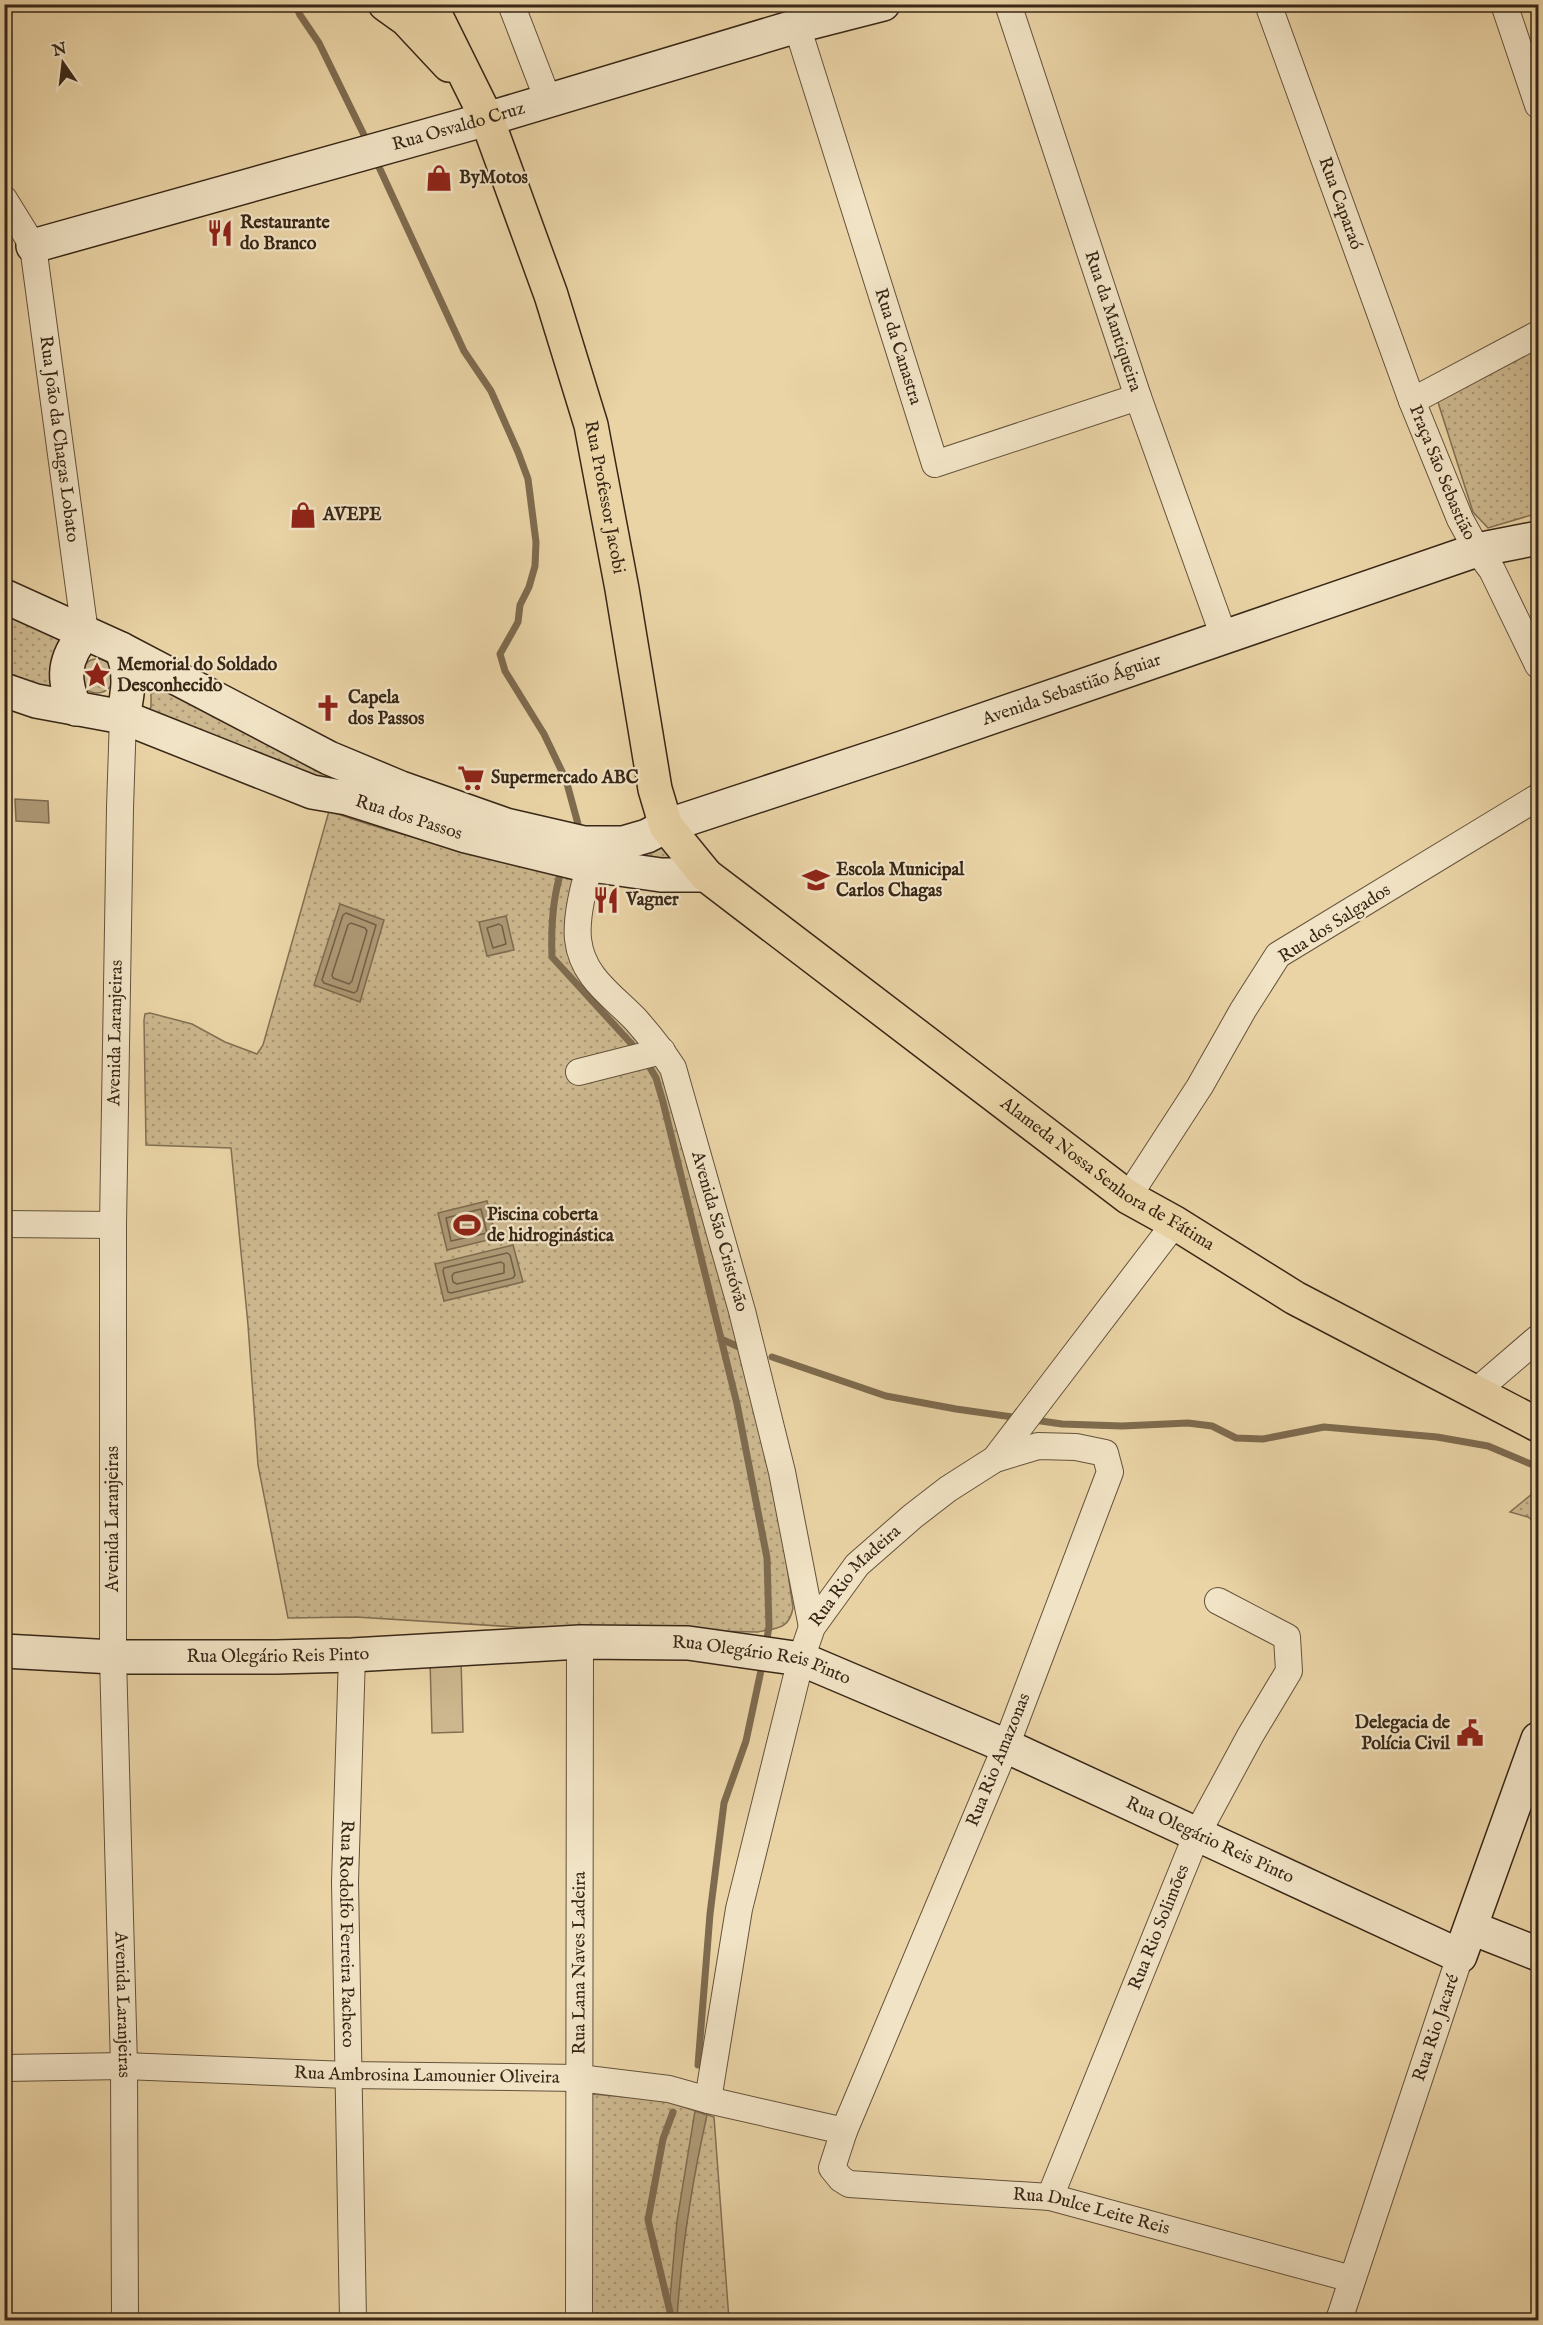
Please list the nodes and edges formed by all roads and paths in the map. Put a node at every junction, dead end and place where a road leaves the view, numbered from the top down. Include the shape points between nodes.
1 (385, 4) edge
2 (430, 4) edge
3 (511, 4) edge
4 (883, 4) edge
5 (1008, 4) edge
6 (1268, 4) edge
7 (1504, 4) edge
8 (796, 26) junction
9 (548, 100) junction
10 (1539, 105) edge
11 (482, 109) junction
12 (4, 199) edge
13 (4, 227) edge
14 (33, 246) junction
15 (1539, 334) edge
16 (1137, 397) junction
17 (1412, 401) junction
18 (1539, 538) edge
19 (1477, 550) junction
20 (4, 596) edge
21 (85, 633) junction
22 (1224, 637) junction
23 (121, 649) junction
24 (1539, 665) edge
25 (4, 690) edge
26 (76, 709) junction
27 (123, 717) junction
28 (1539, 797) edge
29 (666, 826) junction
30 (574, 854) junction
31 (706, 875) junction
32 (662, 1052) junction
33 (579, 1072) dead end
34 (1128, 1197) junction
35 (1175, 1223) junction
36 (4, 1224) edge
37 (112, 1225) junction
38 (1539, 1338) edge
39 (1474, 1393) junction
40 (1539, 1425) edge
41 (995, 1459) junction
42 (1218, 1601) dead end
43 (812, 1627) junction
44 (580, 1642) junction
45 (4, 1651) edge
46 (352, 1655) junction
47 (778, 1655) junction
48 (113, 1657) junction
49 (1539, 1739) edge
50 (1006, 1746) junction
51 (1197, 1834) junction
52 (1466, 1942) junction
53 (1539, 1954) edge
54 (124, 2066) junction
55 (4, 2068) edge
56 (347, 2075) junction
57 (579, 2078) junction
58 (708, 2100) junction
59 (844, 2131) junction
60 (832, 2168) joint
61 (1050, 2197) junction
62 (1352, 2279) junction
63 (125, 2320) edge
64 (353, 2320) edge
65 (579, 2320) edge
66 (1339, 2320) edge

1 - 11 main road via 406,19
2 - 11 main road, Rua Professor Jacobi
3 - 9 street
4 - 8 street, Rua Osvaldo Cruz
5 - 16 street, Rua da Mantiqueira
6 - 17 street, Rua Caparaó
7 - 10 street
8 - 9 street, Rua Osvaldo Cruz
8 - 16 street, Rua da Canastra via 935,464
9 - 11 street, Rua Osvaldo Cruz
11 - 14 street, Rua Osvaldo Cruz
11 - 29 main road, Rua Professor Jacobi via 551,295 591,425 656,789
12 - 14 street
13 - 14 street
14 - 21 street, Rua João da Chagas Lobato
15 - 17 street, Praça São Sebastião
16 - 22 street, Rua da Mantiqueira
17 - 19 street, Praça São Sebastião via 1460,519
18 - 19 street, Praça São Sebastião
19 - 22 street, Avenida Sebastião Águiar
19 - 24 street via 1492,570
20 - 21 street
21 - 23 street
21 - 26 street via 67,666 70,697
22 - 29 street, Avenida Sebastião Águiar
23 - 27 street via 128,665
23 - 30 street, Rua dos Passos via 329,758
25 - 26 street
26 - 27 street
27 - 30 street, Rua dos Passos via 312,792 346,798 466,836
27 - 37 street, Avenida Laranjeiras
28 - 34 street, Rua dos Salgados via 1278,955
29 - 30 street, Rua dos Passos via 646,836
29 - 31 main road, Rua Professor Jacobi
30 - 31 street, Rua dos Passos via 661,875
30 - 32 street, Avenida São Cristóvão via 582,890 578,939 586,966 603,990 634,1018
31 - 34 main road, Alameda Nossa Senhora de Fátima
32 - 33 street
32 - 43 street, Avenida São Cristóvão via 674,1068 742,1311 782,1472
34 - 35 main road, Alameda Nossa Senhora de Fátima
35 - 39 main road, Alameda Nossa Senhora de Fátima via 1295,1298
35 - 41 street, Rua Rio Madeira
36 - 37 street
37 - 48 street, Avenida Laranjeiras
38 - 39 street
39 - 40 main road, Alameda Nossa Senhora de Fátima
41 - 43 street, Rua Rio Madeira via 948,1489 857,1565
41 - 50 street, Rua Rio Amazonas via 1038,1446 1076,1447 1105,1453 1110,1472
42 - 51 street, Rua Rio Solimões via 1287,1637 1288,1671
43 - 47 street, Rua Rio Madeira
44 - 46 street, Rua Olegário Reis Pinto
44 - 47 street, Rua Olegário Reis Pinto via 688,1643
44 - 57 street, Rua Lana Naves Ladeira
45 - 48 street, Rua Olegário Reis Pinto
46 - 48 street, Rua Olegário Reis Pinto
46 - 56 street, Rua Rodolfo Ferreira Pacheco via 345,1882
47 - 50 street, Rua Olegário Reis Pinto
47 - 58 street, Rua Rio Madeira
48 - 54 street, Avenida Laranjeiras
49 - 52 street, Rua Rio Jacaré
50 - 51 street, Rua Olegário Reis Pinto
50 - 59 street, Rua Rio Amazonas
51 - 52 street, Rua Olegário Reis Pinto
51 - 61 street, Rua Rio Solimões
52 - 53 street, Rua Olegário Reis Pinto
52 - 62 street, Rua Rio Jacaré
54 - 55 street, Rua Ambrosina Lamounier Oliveira
54 - 56 street, Rua Ambrosina Lamounier Oliveira
54 - 63 street, Avenida Laranjeiras
56 - 57 street, Rua Ambrosina Lamounier Oliveira
56 - 64 street, Rua Rodolfo Ferreira Pacheco
57 - 58 street, Rua Ambrosina Lamounier Oliveira via 669,2089
57 - 65 street, Rua Lana Naves Ladeira
58 - 59 street, Rua Ambrosina Lamounier Oliveira
59 - 60 street, Rua Rio Amazonas
60 - 61 street, Rua Dulce Leite Reis via 849,2184
61 - 62 street, Rua Dulce Leite Reis
62 - 66 street, Rua Rio Jacaré

